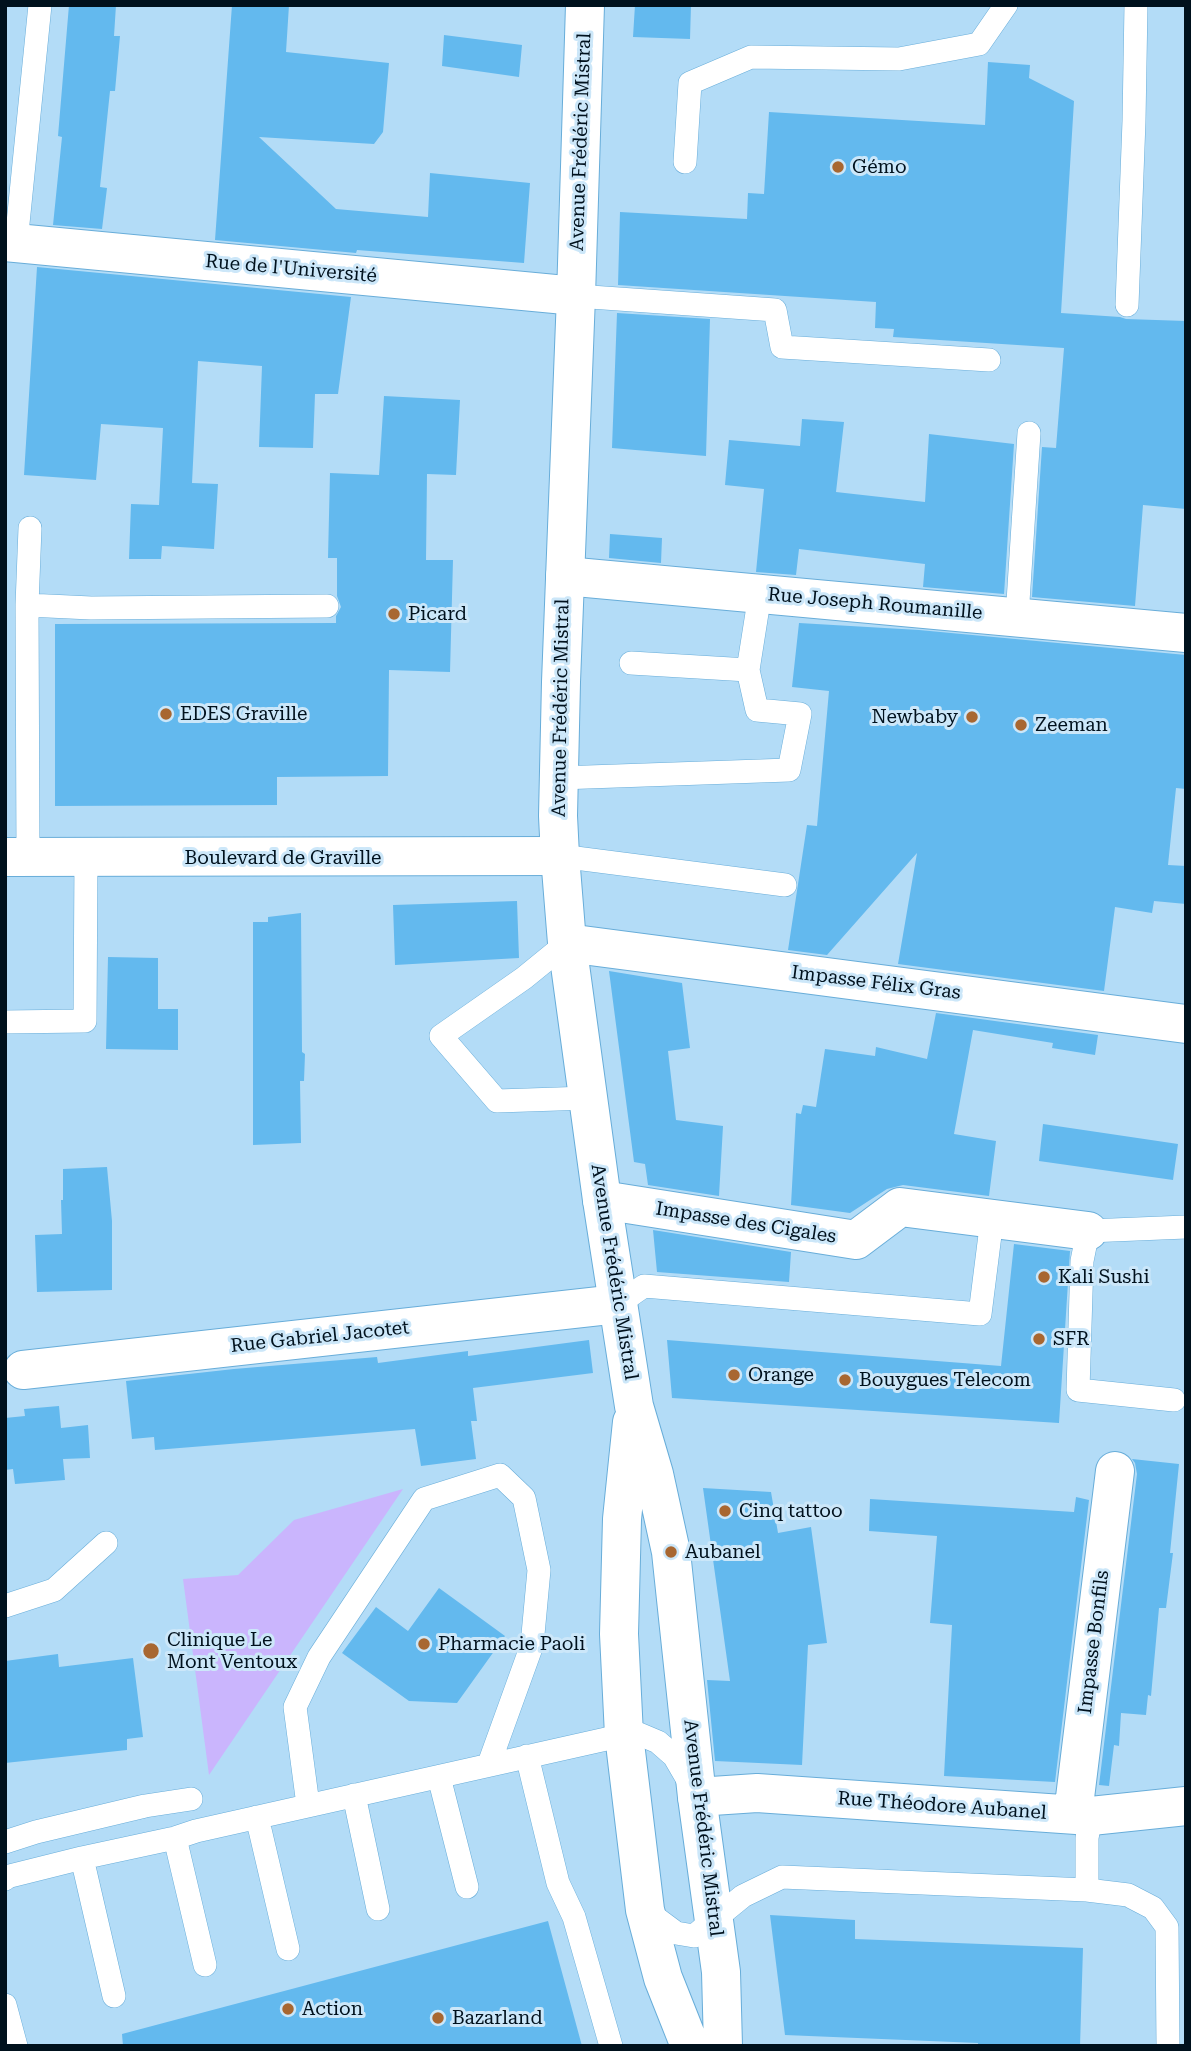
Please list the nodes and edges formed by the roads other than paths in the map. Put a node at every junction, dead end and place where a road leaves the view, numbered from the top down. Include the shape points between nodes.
1 (40, 5) edge
2 (585, 5) edge
3 (1006, 5) edge
4 (1136, 5) edge
5 (685, 162) dead end
6 (11, 242) edge
7 (576, 296) junction
8 (1127, 305) dead end
9 (989, 360) dead end
10 (1029, 433) dead end
11 (30, 528) dead end
12 (565, 576) junction
13 (760, 594) junction
14 (27, 606) junction
15 (327, 606) dead end
16 (1017, 617) junction
17 (1186, 633) edge
18 (631, 663) dead end
19 (748, 670) junction
20 (559, 778) junction
21 (560, 856) junction
22 (16, 857) edge
23 (86, 858) junction
24 (785, 885) dead end
25 (567, 943) junction
26 (5, 1022) edge
27 (1186, 1024) edge
28 (588, 1098) junction
29 (602, 1200) junction
30 (992, 1219) junction
31 (1186, 1227) edge
32 (1088, 1231) junction
33 (618, 1304) junction
34 (23, 1370) dead end
35 (1174, 1400) dead end
36 (634, 1406) junction
37 (1115, 1471) dead end
38 (106, 1543) dead end
39 (5, 1606) edge
40 (624, 1735) junction
41 (527, 1756) junction
42 (489, 1764) junction
43 (439, 1777) junction
44 (354, 1795) junction
45 (697, 1797) junction
46 (191, 1799) dead end
47 (308, 1805) junction
48 (1186, 1806) edge
49 (1082, 1815) junction
50 (257, 1817) junction
51 (175, 1838) junction
52 (5, 1842) edge
53 (82, 1858) junction
54 (5, 1879) edge
55 (467, 1886) dead end
56 (1087, 1890) junction
57 (378, 1909) dead end
58 (646, 1910) junction
59 (713, 1922) junction
60 (288, 1949) dead end
61 (205, 1965) dead end
62 (114, 1996) dead end
63 (5, 2005) edge
64 (16, 2046) edge
65 (611, 2046) edge
66 (690, 2046) edge
67 (723, 2046) edge
68 (1168, 2046) edge

1 - 6 lane
2 - 7 street, Avenue Frédéric Mistral
3 - 5 lane via 979,44 899,59 751,57 690,83
4 - 8 lane
6 - 7 street, Rue de l'Université
7 - 9 lane via 775,310 782,347
7 - 12 street, Avenue Frédéric Mistral
10 - 16 lane
11 - 14 lane
12 - 13 street, Rue Joseph Roumanille
12 - 20 street, Avenue Frédéric Mistral
13 - 16 street, Rue Joseph Roumanille
13 - 19 lane
14 - 15 lane
14 - 22 lane
16 - 17 street, Rue Joseph Roumanille
18 - 19 lane
19 - 20 lane via 757,710 800,714 789,770
20 - 21 street, Avenue Frédéric Mistral
21 - 23 street, Boulevard de Graville
21 - 24 lane
21 - 25 street, Avenue Frédéric Mistral
22 - 23 street, Boulevard de Graville
23 - 26 lane via 85,1021
25 - 27 street, Impasse Félix Gras
25 - 28 street, Avenue Frédéric Mistral
25 - 28 lane via 441,1036 497,1101
28 - 29 street, Avenue Frédéric Mistral
29 - 30 street, Impasse des Cigales via 856,1240 900,1207
29 - 33 street, Avenue Frédéric Mistral
30 - 32 street, Impasse des Cigales
30 - 33 lane via 980,1314 644,1286
31 - 32 lane
32 - 35 lane via 1082,1261 1078,1390
33 - 34 street, Rue Gabriel Jacotet
33 - 36 street, Avenue Frédéric Mistral
36 - 40 street, Avenue Frédéric Mistral via 622,1519 619,1634
36 - 45 street, Avenue Frédéric Mistral via 671,1552
37 - 49 street, Impasse Bonfils
38 - 39 lane via 54,1590
40 - 41 lane
40 - 45 lane via 639,1734 658,1742 674,1756
40 - 58 street, Avenue Frédéric Mistral
41 - 42 lane
41 - 65 lane via 558,1883 574,1917
42 - 43 lane
42 - 47 lane via 531,1645 539,1570 524,1498 500,1475 424,1499 319,1657 295,1707
43 - 44 lane
43 - 55 lane
44 - 47 lane
44 - 57 lane
45 - 49 street, Rue Théodore Aubanel via 757,1793
45 - 59 street, Avenue Frédéric Mistral
46 - 52 lane via 145,1806
47 - 50 lane
48 - 49 street, Rue Théodore Aubanel
49 - 56 lane
50 - 51 lane
50 - 60 lane
51 - 53 lane
51 - 61 lane
53 - 54 lane
53 - 62 lane
56 - 59 lane via 782,1877 743,1896
56 - 68 lane via 1128,1895 1153,1908 1167,1927
58 - 59 lane via 676,1933 694,1936
58 - 66 street, Avenue Frédéric Mistral via 663,1978
59 - 67 street, Avenue Frédéric Mistral via 721,1972
63 - 64 lane

